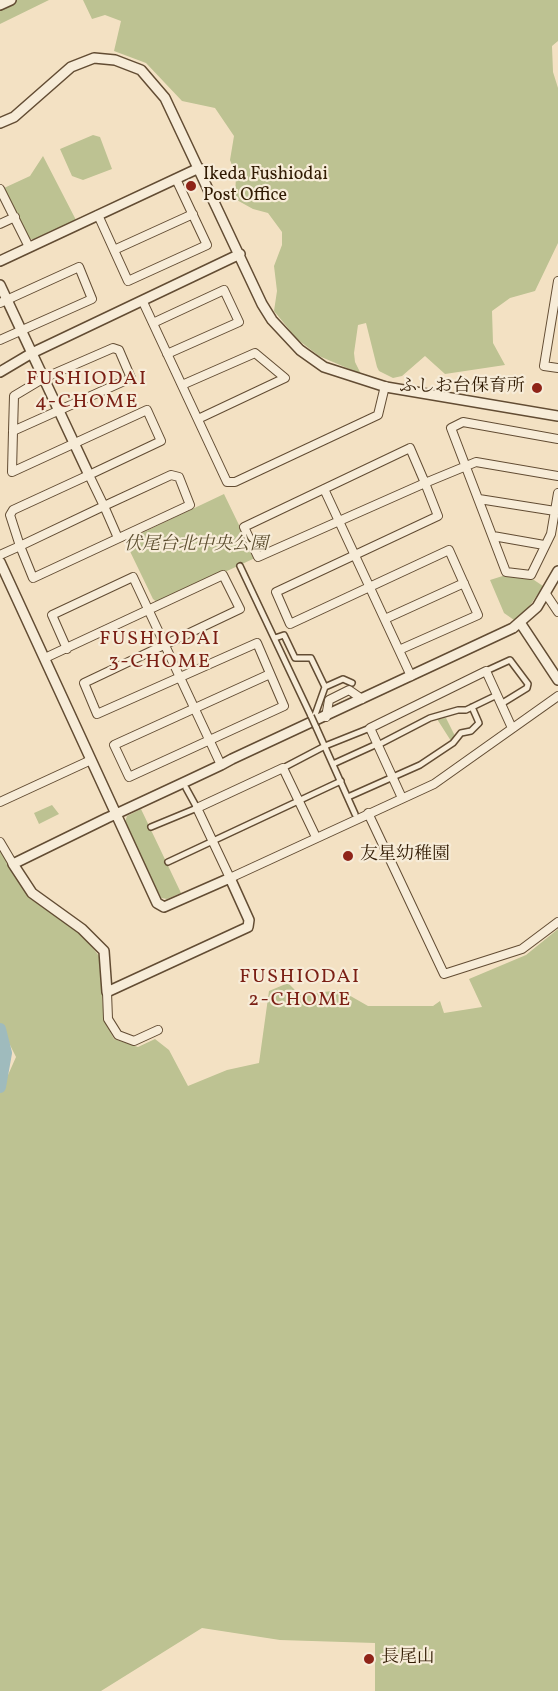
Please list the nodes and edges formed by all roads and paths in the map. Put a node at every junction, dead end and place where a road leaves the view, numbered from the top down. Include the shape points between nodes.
1 (10, 0) edge
2 (0, 5) edge
3 (0, 123) edge
4 (199, 168) junction
5 (176, 179) junction
6 (0, 189) edge
7 (193, 214) junction
8 (98, 215) junction
9 (15, 217) junction
10 (0, 224) edge
11 (29, 247) junction
12 (114, 250) junction
13 (240, 254) junction
14 (0, 261) edge
15 (558, 281) edge
16 (0, 285) edge
17 (4, 301) edge
18 (143, 302) junction
19 (153, 323) junction
20 (21, 330) junction
21 (0, 340) edge
22 (32, 353) junction
23 (167, 354) junction
24 (558, 368) edge
25 (0, 372) edge
26 (44, 378) junction
27 (182, 385) junction
28 (385, 386) junction
29 (59, 410) junction
30 (558, 416) edge
31 (198, 419) junction
32 (13, 431) junction
33 (558, 439) edge
34 (75, 443) junction
35 (466, 466) junction
36 (89, 475) junction
37 (558, 476) edge
38 (425, 483) junction
39 (324, 489) junction
40 (558, 493) edge
41 (479, 499) junction
42 (104, 506) junction
43 (555, 511) junction
44 (338, 521) junction
45 (493, 536) junction
46 (118, 538) junction
47 (543, 545) junction
48 (20, 546) junction
49 (0, 555) edge
50 (355, 555) junction
51 (0, 562) edge
52 (240, 566) dead end
53 (558, 571) edge
54 (464, 584) junction
55 (370, 587) junction
56 (546, 594) junction
57 (148, 610) junction
58 (558, 612) edge
59 (385, 619) junction
60 (521, 624) junction
61 (274, 638) junction
62 (164, 645) junction
63 (67, 649) junction
64 (399, 650) junction
65 (45, 658) junction
66 (486, 671) junction
67 (270, 674) junction
68 (179, 676) junction
69 (411, 676) junction
70 (558, 680) edge
71 (352, 683) dead end
72 (325, 687) junction
73 (497, 695) junction
74 (558, 696) edge
75 (362, 699) junction
76 (501, 704) junction
77 (472, 707) junction
78 (194, 708) junction
79 (313, 716) junction
80 (326, 717) junction
81 (370, 728) junction
82 (512, 728) junction
83 (209, 740) junction
84 (378, 745) junction
85 (325, 746) junction
86 (91, 760) junction
87 (333, 764) junction
88 (220, 765) junction
89 (283, 768) junction
90 (392, 777) junction
91 (341, 782) junction
92 (186, 788) dead end
93 (348, 797) junction
94 (402, 798) junction
95 (299, 801) junction
96 (0, 802) edge
97 (197, 808) junction
98 (368, 813) junction
99 (116, 814) junction
100 (356, 814) dead end
101 (151, 827) dead end
102 (316, 837) junction
103 (213, 841) junction
104 (0, 842) edge
105 (168, 862) dead end
106 (13, 864) junction
107 (230, 878) junction
108 (558, 922) edge
109 (107, 992) junction
110 (158, 1030) dead end

1 - 2 street
3 - 4 street via 14,117 71,68 94,58 115,60 141,70 165,98
4 - 5 street
4 - 13 street
5 - 7 street
5 - 8 street
6 - 9 street
7 - 12 street
7 - 12 street via 207,245 128,281
8 - 11 street
8 - 12 street
9 - 10 street
9 - 11 street
11 - 14 street
13 - 18 street
13 - 28 street via 272,320 300,350 324,367
15 - 24 street via 544,366
16 - 17 street
17 - 20 street
17 - 20 street via 79,267 92,299
18 - 19 street
18 - 22 street
19 - 23 street
19 - 23 street via 224,291 239,322
20 - 21 street
20 - 22 street
22 - 25 street
22 - 26 street
23 - 27 street
26 - 29 street
26 - 29 street via 113,348 119,350 131,378
26 - 32 street via 14,396
27 - 31 street
27 - 31 street via 255,353 285,378
28 - 30 street
28 - 31 street via 378,415 236,482 227,482
29 - 32 street
29 - 34 street
32 - 34 street via 12,472
33 - 35 street via 463,422 452,428
34 - 36 street
34 - 36 street via 147,410 161,441
35 - 37 street via 476,462
35 - 38 street
35 - 41 street
36 - 42 street
36 - 48 street via 13,510 10,515
38 - 39 street via 410,448
38 - 44 street
38 - 50 street via 438,516
39 - 44 street
39 - 44 street via 244,527 258,557
40 - 43 street
41 - 43 street
41 - 45 street
42 - 46 street
42 - 46 street via 171,475 179,477 190,505
42 - 48 street
43 - 47 street via 551,534
44 - 50 street
45 - 47 street
45 - 47 street via 506,572 531,575
46 - 48 street via 33,578
48 - 49 street
50 - 55 street
50 - 55 street via 276,592 290,624
51 - 65 street
52 - 61 street
53 - 56 street
54 - 55 street via 449,550
54 - 59 street
54 - 64 street via 478,615
55 - 59 street
56 - 58 street
56 - 60 street
57 - 62 street
57 - 62 street via 223,574 240,609
57 - 63 street
57 - 63 street via 133,577 52,615
59 - 64 street
60 - 69 street
60 - 70 street
61 - 72 street via 284,635 295,658 311,658
61 - 79 street
62 - 68 street
62 - 68 street via 84,683 97,714
63 - 65 street
64 - 69 street
65 - 86 street
66 - 73 street
66 - 76 street via 510,660 528,684
66 - 81 street
67 - 68 street via 257,643
67 - 78 street
67 - 83 street via 284,705
68 - 78 street
69 - 75 street
71 - 72 street via 343,679
72 - 79 street
73 - 76 street
73 - 77 street
74 - 82 street
75 - 80 street
75 - 80 street via 349,690 329,700
76 - 82 street
77 - 84 street via 430,718
77 - 90 street via 479,725 461,733 420,765
78 - 83 street
78 - 83 street via 114,745 129,777
79 - 85 street, bridge
80 - 88 street
81 - 84 street
81 - 85 street
82 - 94 street via 434,784
83 - 88 street
84 - 87 street
84 - 90 street
85 - 87 street
85 - 89 street
86 - 96 street
86 - 99 street
87 - 91 street
88 - 99 street
89 - 95 street
89 - 97 street
90 - 93 street
90 - 94 street
91 - 93 street
91 - 95 street
92 - 97 street
93 - 100 street
94 - 98 street
95 - 102 street
95 - 103 street
97 - 101 street
97 - 103 street
98 - 102 street
98 - 108 street via 444,975 522,949
99 - 106 street
99 - 107 street via 157,903 164,907
102 - 107 street
103 - 105 street
103 - 107 street
104 - 106 street
106 - 109 street via 33,893 82,929 104,951
107 - 109 street via 249,920 248,927
109 - 110 street via 108,1019 118,1035 134,1041

